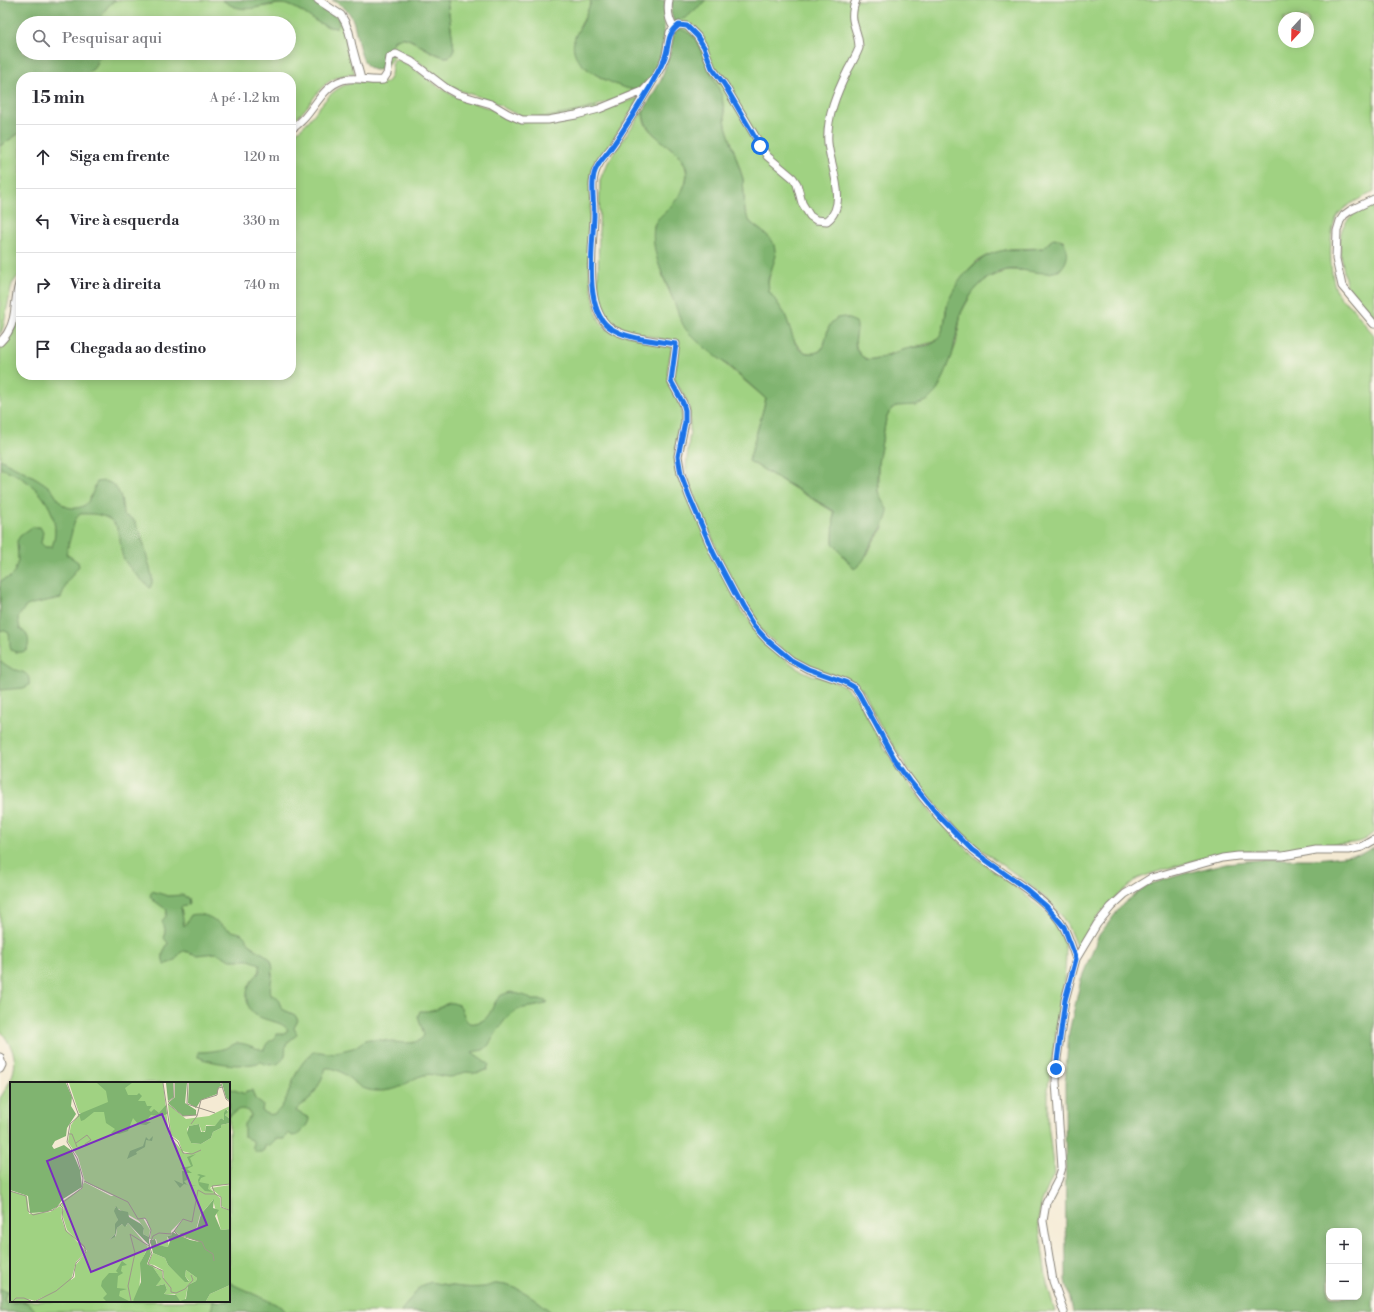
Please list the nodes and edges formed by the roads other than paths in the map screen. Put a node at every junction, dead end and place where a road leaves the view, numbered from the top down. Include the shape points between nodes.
1 (318, 0) edge
2 (669, 0) edge
3 (856, 0) edge
4 (674, 28) junction
5 (361, 79) junction
6 (654, 79) junction
7 (296, 126) edge
8 (1374, 200) edge
9 (16, 294) edge
10 (1374, 324) edge
11 (0, 342) edge
12 (1374, 840) edge
13 (1076, 959) junction
14 (0, 1057) edge
15 (0, 1069) edge
16 (1064, 1312) edge

1 - 5 street via 341,15 345,22
2 - 4 street via 668,15
3 - 4 street via 852,19 859,48 835,101 828,131 828,144 837,186 836,209 832,217 821,222 810,216 793,178 767,156 712,68 697,36 682,25
4 - 6 street via 670,32 666,55
5 - 6 street via 383,80 387,74 390,57 396,54 458,94 486,102 515,117 530,121 555,119 599,109 643,91
5 - 7 street via 337,82
6 - 13 street via 594,174 592,284 598,311 608,327 628,336 676,344 671,381 685,410 678,456 681,474 714,554 754,626 791,660 854,687 910,781 972,850 1026,889 1056,917 1064,927
8 - 10 street via 1351,210 1340,221 1336,259 1342,286
9 - 11 street via 13,322
12 - 13 street via 1362,847 1348,850 1316,850 1283,856 1222,858 1151,878 1125,894 1111,907 1097,924
13 - 16 street via 1065,1000 1056,1069 1062,1168 1046,1203 1043,1221 1053,1281
14 - 15 street

